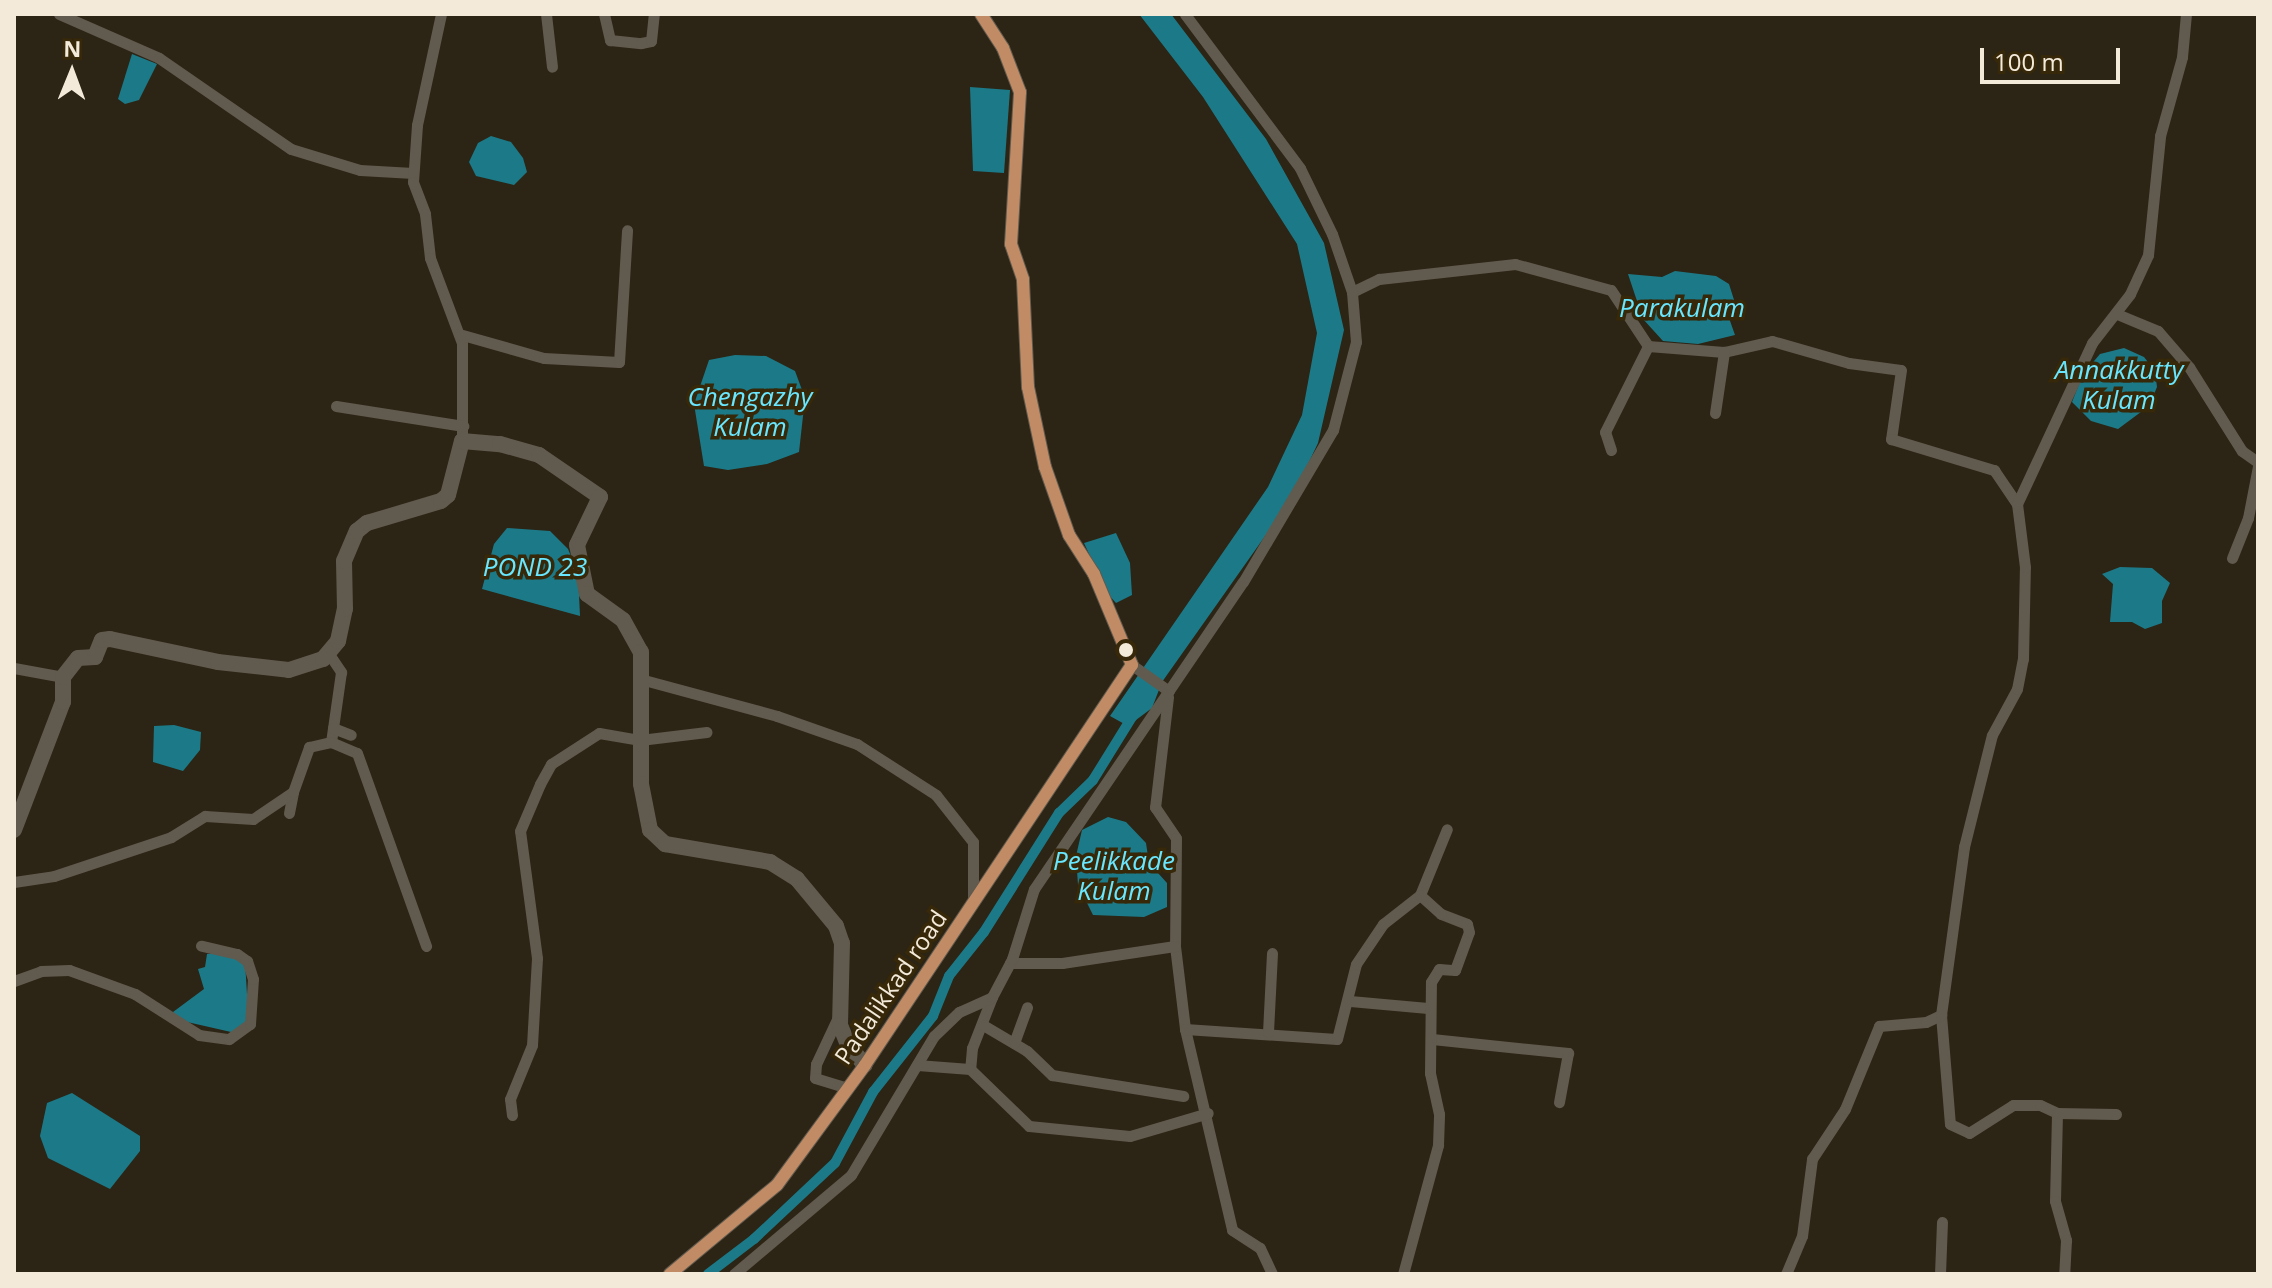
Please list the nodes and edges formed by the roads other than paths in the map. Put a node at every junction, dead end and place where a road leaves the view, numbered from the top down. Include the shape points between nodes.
1 (59, 14) edge
2 (441, 14) edge
3 (546, 14) edge
4 (604, 14) edge
5 (654, 14) edge
6 (981, 14) edge
7 (1185, 14) edge
8 (2186, 14) edge
9 (552, 67) dead end
10 (413, 173) junction
11 (627, 230) dead end
12 (1352, 292) junction
13 (2117, 314) junction
14 (459, 334) junction
15 (1648, 346) junction
16 (1724, 352) junction
17 (336, 406) dead end
18 (1715, 413) dead end
19 (462, 433) junction
20 (1611, 450) dead end
21 (2256, 463) edge
22 (2017, 504) junction
23 (2232, 558) dead end
24 (329, 654) junction
25 (1132, 665) junction
26 (14, 668) edge
27 (63, 677) junction
28 (644, 680) junction
29 (1169, 691) junction
30 (333, 728) junction
31 (707, 732) dead end
32 (351, 735) dead end
33 (640, 740) junction
34 (331, 742) junction
35 (293, 792) junction
36 (289, 813) dead end
37 (1447, 829) dead end
38 (14, 830) edge
39 (14, 882) edge
40 (1420, 895) junction
41 (973, 903) junction
42 (201, 946) dead end
43 (426, 946) dead end
44 (1175, 946) junction
45 (1272, 953) dead end
46 (1010, 963) junction
47 (14, 981) edge
48 (992, 997) junction
49 (1350, 1001) junction
50 (1027, 1007) dead end
51 (1428, 1008) junction
52 (839, 1014) junction
53 (1941, 1015) junction
54 (983, 1025) junction
55 (1185, 1029) junction
56 (1268, 1032) junction
57 (1432, 1039) junction
58 (1014, 1043) junction
59 (865, 1065) junction
60 (917, 1065) junction
61 (970, 1069) junction
62 (848, 1088) junction
63 (1183, 1096) dead end
64 (1559, 1102) dead end
65 (1208, 1113) junction
66 (2057, 1113) junction
67 (2116, 1114) dead end
68 (512, 1115) dead end
69 (1942, 1222) dead end
70 (670, 1274) edge
71 (734, 1274) edge
72 (1272, 1274) edge
73 (1403, 1274) edge
74 (1786, 1274) edge
75 (1940, 1274) edge
76 (2064, 1274) edge

1 - 10 street via 159,58 291,149 360,170
2 - 10 street via 417,125
3 - 9 street
4 - 5 street via 610,40 641,43 651,41
6 - 25 street via 1003,48 1020,92 1011,244 1023,279 1028,387 1045,467 1069,535 1094,574
7 - 12 street via 1300,168
8 - 13 street via 2182,57 2160,136 2148,255
10 - 14 street via 430,258
11 - 14 street via 619,362 544,358
12 - 15 street via 1379,279 1515,264 1611,290
12 - 29 street via 1356,342 1333,430 1251,569
13 - 21 street via 2158,331
13 - 22 street via 2092,343
14 - 19 street
15 - 16 street
15 - 20 street via 1605,432
16 - 18 street
16 - 22 street via 1772,341 1849,363 1901,370 1891,439 1994,470
17 - 19 street
19 - 24 main road via 448,495 357,531 344,561 345,609 337,647
19 - 28 main road via 539,455 598,493 598,504 577,541 587,594 632,630
21 - 23 street via 2248,518
22 - 53 street via 2025,567 2023,659 2017,689 1992,735 1964,847
24 - 27 main road via 289,670 106,639 95,657 78,658
24 - 30 street via 341,672
25 - 29 street
25 - 41 street, Padalikkad road
26 - 27 street
27 - 38 main road via 63,702
28 - 33 main road
28 - 41 street via 857,744 936,795 973,842
29 - 44 street via 1155,807 1176,838
29 - 46 street via 1034,889
30 - 32 street
30 - 34 street
31 - 33 street
33 - 52 main road via 642,796 656,838 678,848 755,858 784,868 836,926 842,943
33 - 68 street via 599,733 551,764 520,831 537,958 532,1045 510,1099
34 - 35 street via 309,747
34 - 43 street via 357,753
35 - 36 street
35 - 39 street via 253,819 205,816 171,837 54,876
37 - 40 street
40 - 49 street via 1383,924 1356,964
40 - 51 street via 1441,914 1467,924 1469,932 1455,970 1435,974
41 - 59 street, Padalikkad road
42 - 47 street via 237,954 247,961 253,979 250,1024 229,1039 199,1035 135,994 69,970 41,971
44 - 46 street via 1062,963
44 - 55 street
45 - 56 street
46 - 48 street
48 - 54 street
48 - 60 street via 959,1012 934,1036
49 - 51 street
49 - 56 street via 1337,1039
50 - 58 street
51 - 57 street
52 - 59 main road via 848,1045
52 - 62 street via 815,1078
53 - 66 street via 1950,1124 1969,1133 2013,1105 2040,1105
53 - 74 street via 1926,1022 1879,1026 1864,1050 1845,1109 1812,1159 1802,1236
54 - 58 street
54 - 61 street via 972,1048
55 - 56 street
55 - 65 street
57 - 64 street via 1568,1053
57 - 73 street via 1438,1145
58 - 63 street via 1052,1075
59 - 62 street, Padalikkad road
60 - 61 street
60 - 71 street via 851,1175
61 - 65 street via 1029,1126 1053,1132 1130,1136
62 - 70 street, Padalikkad road via 777,1185
65 - 72 street via 1232,1230 1260,1248
66 - 67 street
66 - 76 street via 2055,1201 2066,1240
69 - 75 street

